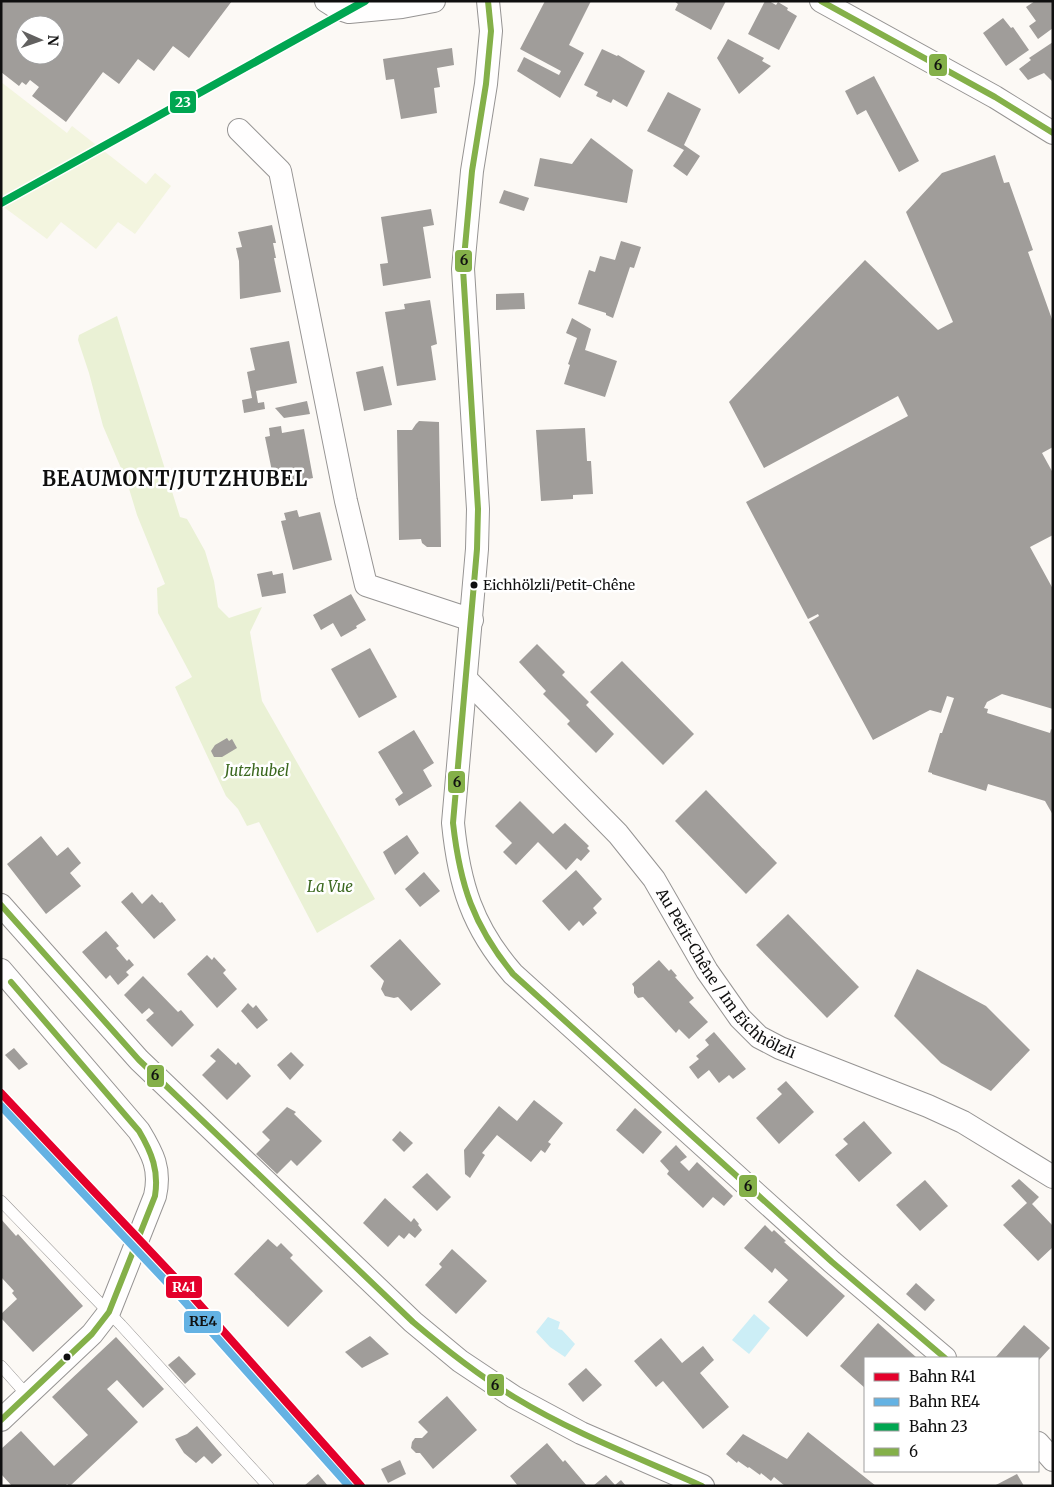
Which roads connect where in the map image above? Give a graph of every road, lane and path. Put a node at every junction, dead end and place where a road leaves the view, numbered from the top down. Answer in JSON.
{"nodes":[{"id":1,"x":326,"y":1,"type":"edge"},
{"id":2,"x":434,"y":1,"type":"edge"},
{"id":3,"x":488,"y":1,"type":"edge"},
{"id":4,"x":821,"y":1,"type":"edge"},
{"id":5,"x":239,"y":130,"type":"dead end"},
{"id":6,"x":1053,"y":133,"type":"edge"},
{"id":7,"x":472,"y":620,"type":"junction"},
{"id":8,"x":466,"y":679,"type":"junction"},
{"id":9,"x":1,"y":905,"type":"edge"},
{"id":10,"x":1,"y":970,"type":"edge"},
{"id":11,"x":1053,"y":1177,"type":"edge"},
{"id":12,"x":1,"y":1202,"type":"edge"},
{"id":13,"x":109,"y":1312,"type":"junction"},
{"id":14,"x":944,"y":1357,"type":"edge"},
{"id":15,"x":1,"y":1366,"type":"edge"},
{"id":16,"x":27,"y":1394,"type":"junction"},
{"id":17,"x":1,"y":1420,"type":"edge"},
{"id":18,"x":1039,"y":1444,"type":"edge"},
{"id":19,"x":1053,"y":1460,"type":"edge"},
{"id":20,"x":268,"y":1486,"type":"edge"},
{"id":21,"x":703,"y":1486,"type":"edge"}],
"edges":[{"from":1,"to":2,"type":"street"},
{"from":3,"to":7,"type":"street"},
{"from":4,"to":6,"type":"street"},
{"from":5,"to":7,"type":"street"},
{"from":7,"to":8,"type":"street"},
{"from":8,"to":11,"type":"street","name":"Au Petit-Chêne / Im Eichhölzli"},
{"from":8,"to":14,"type":"street"},
{"from":9,"to":21,"type":"street"},
{"from":10,"to":13,"type":"street"},
{"from":12,"to":13,"type":"lane"},
{"from":13,"to":16,"type":"street"},
{"from":13,"to":20,"type":"lane"},
{"from":15,"to":16,"type":"lane"},
{"from":16,"to":17,"type":"street"},
{"from":18,"to":19,"type":"street"}]}
